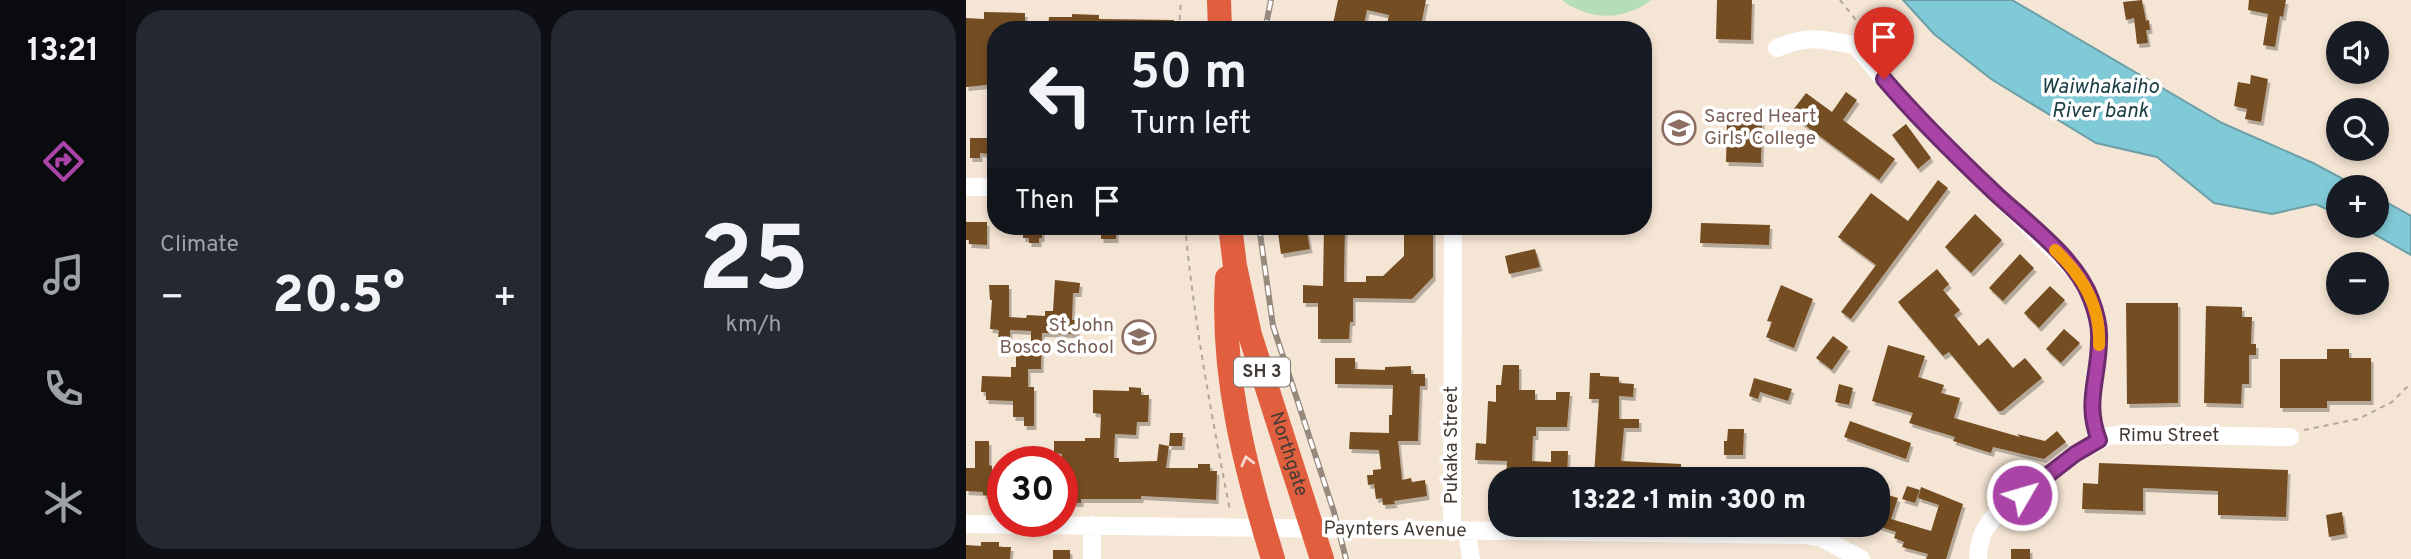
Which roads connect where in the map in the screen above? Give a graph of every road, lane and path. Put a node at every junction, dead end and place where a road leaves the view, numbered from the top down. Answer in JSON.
{"nodes":[{"id":1,"x":1181,"y":0,"type":"edge"},
{"id":2,"x":1219,"y":0,"type":"edge"},
{"id":3,"x":1180,"y":21,"type":"edge"},
{"id":4,"x":1220,"y":21,"type":"edge"},
{"id":5,"x":1777,"y":48,"type":"dead end"},
{"id":6,"x":966,"y":187,"type":"edge"},
{"id":7,"x":987,"y":187,"type":"edge"},
{"id":8,"x":1186,"y":235,"type":"edge"},
{"id":9,"x":1230,"y":235,"type":"edge"},
{"id":10,"x":1231,"y":235,"type":"edge"},
{"id":11,"x":1453,"y":235,"type":"edge"},
{"id":12,"x":2411,"y":383,"type":"edge"},
{"id":13,"x":2290,"y":437,"type":"joint"},
{"id":14,"x":2099,"y":440,"type":"junction"},
{"id":15,"x":966,"y":524,"type":"edge"},
{"id":16,"x":1092,"y":525,"type":"junction"},
{"id":17,"x":1233,"y":526,"type":"junction"},
{"id":18,"x":1264,"y":528,"type":"junction"},
{"id":19,"x":1459,"y":532,"type":"junction"},
{"id":20,"x":1092,"y":559,"type":"edge"},
{"id":21,"x":1273,"y":559,"type":"edge"},
{"id":22,"x":1322,"y":559,"type":"edge"},
{"id":23,"x":1471,"y":559,"type":"edge"},
{"id":24,"x":1861,"y":559,"type":"edge"},
{"id":25,"x":1978,"y":559,"type":"edge"}],
"edges":[{"from":1,"to":3,"type":"path"},
{"from":2,"to":4,"type":"highway"},
{"from":5,"to":14,"type":"street"},
{"from":6,"to":7,"type":"street"},
{"from":8,"to":17,"type":"path"},
{"from":18,"to":9,"type":"highway","one_way":true},
{"from":10,"to":22,"type":"highway","name":"Northgate","number":"SH 3"},
{"from":11,"to":19,"type":"street","name":"Pukaka Street"},
{"from":12,"to":13,"type":"path"},
{"from":13,"to":14,"type":"street","name":"Rimu Street"},
{"from":14,"to":25,"type":"street","name":"Rimu Street"},
{"from":15,"to":16,"type":"street","name":"Paynters Avenue"},
{"from":16,"to":17,"type":"street","name":"Paynters Avenue"},
{"from":16,"to":20,"type":"street"},
{"from":17,"to":18,"type":"street","name":"Paynters Avenue"},
{"from":18,"to":19,"type":"street","name":"Paynters Avenue"},
{"from":18,"to":21,"type":"highway"},
{"from":19,"to":23,"type":"street","name":"Pukaka Street"},
{"from":19,"to":24,"type":"street","name":"Paynters Avenue"}]}
